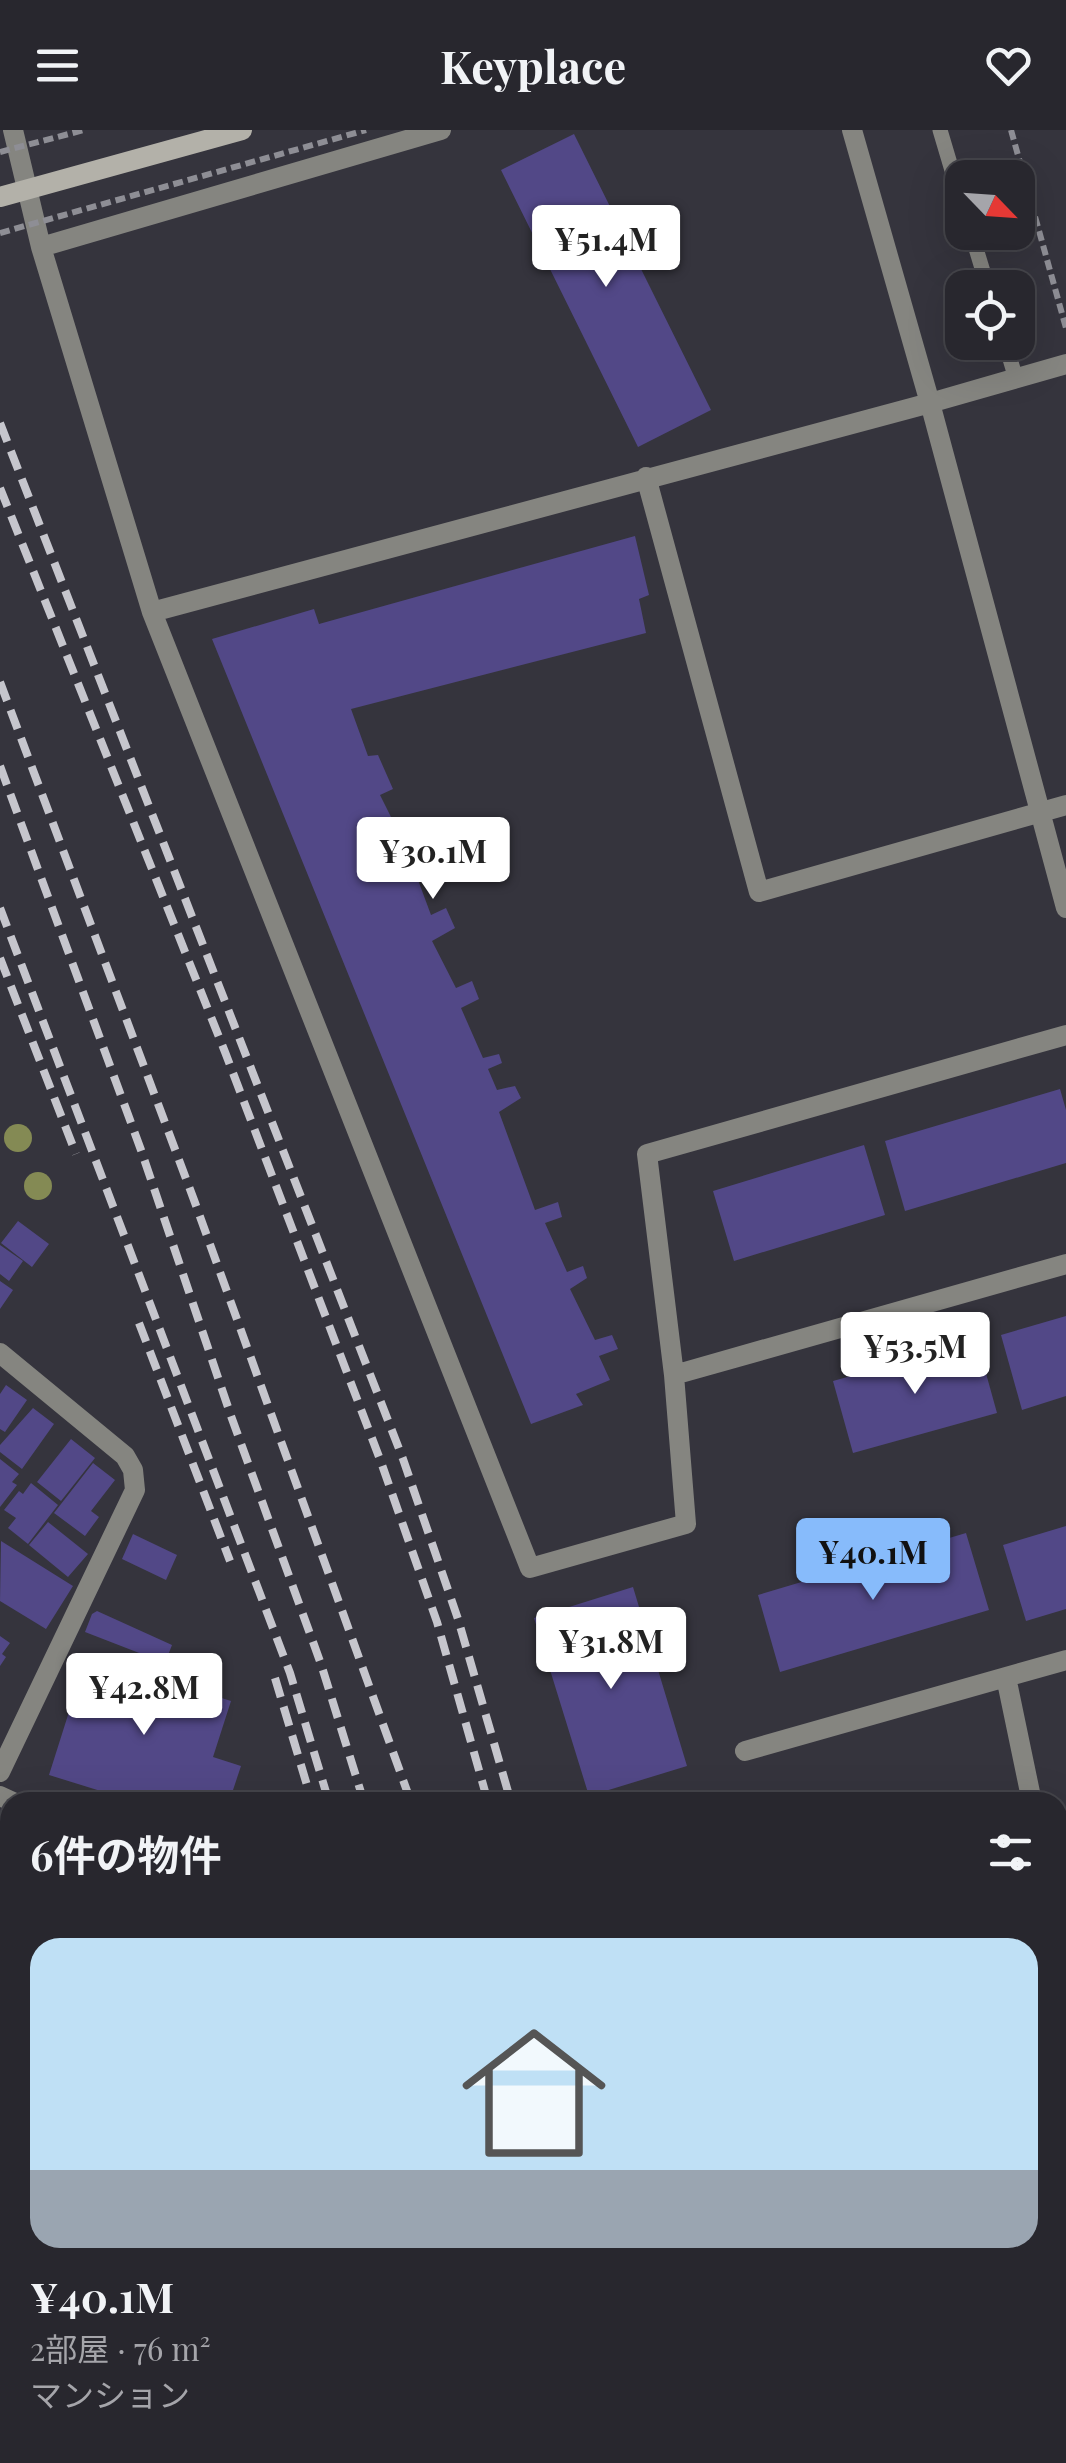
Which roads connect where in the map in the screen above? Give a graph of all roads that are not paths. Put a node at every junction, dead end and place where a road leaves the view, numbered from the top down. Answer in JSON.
{"nodes":[{"id":1,"x":13,"y":130,"type":"edge"},
{"id":2,"x":242,"y":130,"type":"edge"},
{"id":3,"x":441,"y":130,"type":"edge"},
{"id":4,"x":852,"y":130,"type":"edge"},
{"id":5,"x":940,"y":130,"type":"edge"},
{"id":6,"x":949,"y":160,"type":"edge"},
{"id":7,"x":0,"y":197,"type":"edge"},
{"id":8,"x":42,"y":247,"type":"junction"},
{"id":9,"x":1010,"y":360,"type":"edge"},
{"id":10,"x":1066,"y":364,"type":"edge"},
{"id":11,"x":1016,"y":378,"type":"junction"},
{"id":12,"x":930,"y":403,"type":"junction"},
{"id":13,"x":646,"y":477,"type":"junction"},
{"id":14,"x":152,"y":612,"type":"junction"},
{"id":15,"x":1066,"y":805,"type":"edge"},
{"id":16,"x":1040,"y":812,"type":"junction"},
{"id":17,"x":1066,"y":908,"type":"edge"},
{"id":18,"x":1066,"y":1035,"type":"edge"},
{"id":19,"x":1066,"y":1264,"type":"edge"},
{"id":20,"x":0,"y":1353,"type":"edge"},
{"id":21,"x":674,"y":1375,"type":"junction"},
{"id":22,"x":1066,"y":1660,"type":"edge"},
{"id":23,"x":1006,"y":1677,"type":"junction"},
{"id":24,"x":745,"y":1751,"type":"dead end"},
{"id":25,"x":0,"y":1772,"type":"edge"},
{"id":26,"x":1030,"y":1792,"type":"edge"}],
"edges":[{"from":1,"to":8,"type":"street"},
{"from":2,"to":7,"type":"street","bridge":true},
{"from":3,"to":8,"type":"street"},
{"from":4,"to":12,"type":"street"},
{"from":5,"to":6,"type":"lane"},
{"from":8,"to":14,"type":"street"},
{"from":9,"to":11,"type":"lane"},
{"from":10,"to":11,"type":"street"},
{"from":11,"to":12,"type":"street"},
{"from":12,"to":13,"type":"street"},
{"from":12,"to":16,"type":"street"},
{"from":13,"to":14,"type":"street"},
{"from":13,"to":16,"type":"street"},
{"from":14,"to":21,"type":"street"},
{"from":15,"to":16,"type":"street"},
{"from":16,"to":17,"type":"street"},
{"from":18,"to":21,"type":"street"},
{"from":19,"to":21,"type":"street"},
{"from":20,"to":25,"type":"street"},
{"from":22,"to":23,"type":"street"},
{"from":23,"to":24,"type":"street"},
{"from":23,"to":26,"type":"street"}]}
